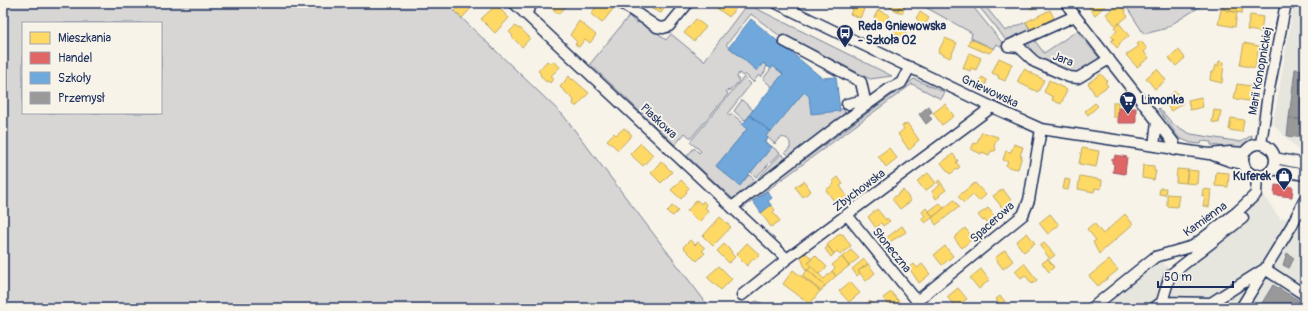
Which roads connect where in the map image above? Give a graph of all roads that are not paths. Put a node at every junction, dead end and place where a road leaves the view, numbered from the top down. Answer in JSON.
{"nodes":[{"id":1,"x":514,"y":3,"type":"edge"},
{"id":2,"x":533,"y":3,"type":"edge"},
{"id":3,"x":621,"y":3,"type":"edge"},
{"id":4,"x":688,"y":3,"type":"edge"},
{"id":5,"x":776,"y":3,"type":"edge"},
{"id":6,"x":1066,"y":3,"type":"edge"},
{"id":7,"x":1286,"y":3,"type":"edge"},
{"id":8,"x":525,"y":14,"type":"junction"},
{"id":9,"x":1074,"y":16,"type":"junction"},
{"id":10,"x":784,"y":41,"type":"dead end"},
{"id":11,"x":1109,"y":58,"type":"junction"},
{"id":12,"x":910,"y":67,"type":"junction"},
{"id":13,"x":866,"y":102,"type":"junction"},
{"id":14,"x":847,"y":104,"type":"dead end"},
{"id":15,"x":992,"y":107,"type":"junction"},
{"id":16,"x":1157,"y":121,"type":"junction"},
{"id":17,"x":1041,"y":129,"type":"junction"},
{"id":18,"x":1261,"y":144,"type":"junction"},
{"id":19,"x":1154,"y":146,"type":"junction"},
{"id":20,"x":1174,"y":150,"type":"junction"},
{"id":21,"x":1245,"y":153,"type":"junction"},
{"id":22,"x":1209,"y":154,"type":"junction"},
{"id":23,"x":1275,"y":158,"type":"junction"},
{"id":24,"x":1244,"y":164,"type":"junction"},
{"id":25,"x":1305,"y":164,"type":"edge"},
{"id":26,"x":1272,"y":169,"type":"junction"},
{"id":27,"x":1305,"y":175,"type":"edge"},
{"id":28,"x":1257,"y":176,"type":"junction"},
{"id":29,"x":1305,"y":199,"type":"edge"},
{"id":30,"x":732,"y":207,"type":"junction"},
{"id":31,"x":847,"y":215,"type":"junction"},
{"id":32,"x":1243,"y":218,"type":"dead end"},
{"id":33,"x":787,"y":259,"type":"junction"},
{"id":34,"x":1265,"y":269,"type":"junction"},
{"id":35,"x":742,"y":295,"type":"dead end"},
{"id":36,"x":1305,"y":295,"type":"edge"},
{"id":37,"x":915,"y":305,"type":"edge"},
{"id":38,"x":1207,"y":305,"type":"edge"},
{"id":39,"x":1160,"y":306,"type":"edge"},
{"id":40,"x":1092,"y":308,"type":"edge"},
{"id":41,"x":1241,"y":308,"type":"edge"}],
"edges":[{"from":1,"to":8,"type":"street","name":"Piaskowa"},
{"from":2,"to":8,"type":"street"},
{"from":3,"to":4,"type":"street"},
{"from":5,"to":12,"type":"street","name":"Gniewowska"},
{"from":6,"to":9,"type":"street"},
{"from":7,"to":18,"type":"street","name":"Marii Konopnickiej"},
{"from":8,"to":30,"type":"street","name":"Piaskowa"},
{"from":9,"to":11,"type":"street"},
{"from":9,"to":11,"type":"street","name":"Jara"},
{"from":10,"to":13,"type":"street"},
{"from":11,"to":16,"type":"street"},
{"from":12,"to":13,"type":"street"},
{"from":12,"to":15,"type":"street","name":"Gniewowska"},
{"from":13,"to":14,"type":"street"},
{"from":13,"to":30,"type":"street"},
{"from":15,"to":17,"type":"street","name":"Gniewowska"},
{"from":15,"to":31,"type":"street","name":"Zbychowska"},
{"from":16,"to":19,"type":"street"},
{"from":16,"to":20,"type":"street"},
{"from":17,"to":19,"type":"street","name":"Gniewowska"},
{"from":17,"to":37,"type":"street","name":"Spacerowa"},
{"from":18,"to":21,"type":"street"},
{"from":18,"to":23,"type":"street"},
{"from":19,"to":20,"type":"street","name":"Gniewowska"},
{"from":20,"to":22,"type":"street","name":"Gniewowska"},
{"from":21,"to":22,"type":"street","name":"Gniewowska"},
{"from":21,"to":24,"type":"street"},
{"from":22,"to":24,"type":"street","name":"Gniewowska"},
{"from":23,"to":25,"type":"street"},
{"from":23,"to":26,"type":"street"},
{"from":24,"to":28,"type":"street"},
{"from":26,"to":27,"type":"street"},
{"from":26,"to":28,"type":"street"},
{"from":28,"to":40,"type":"street","name":"Kamienna"},
{"from":29,"to":34,"type":"street"},
{"from":30,"to":33,"type":"street","name":"Piaskowa"},
{"from":31,"to":33,"type":"street","name":"Zbychowska"},
{"from":31,"to":37,"type":"street","name":"Słoneczna"},
{"from":32,"to":39,"type":"street"},
{"from":33,"to":35,"type":"street","name":"Zbychowska"},
{"from":34,"to":36,"type":"street"},
{"from":34,"to":38,"type":"street"},
{"from":34,"to":41,"type":"street"},
{"from":38,"to":39,"type":"street"}]}
